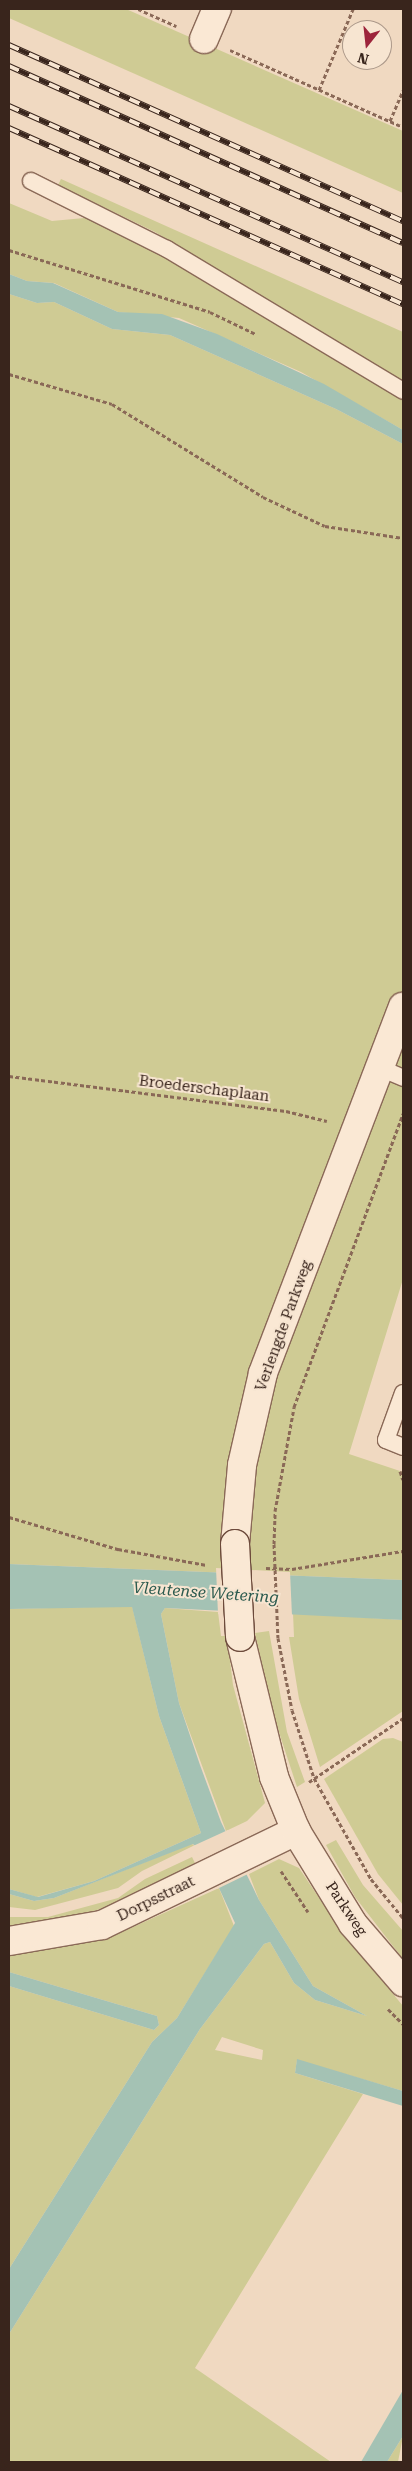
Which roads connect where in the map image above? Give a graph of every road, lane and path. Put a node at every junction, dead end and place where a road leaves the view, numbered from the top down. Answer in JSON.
{"nodes":[{"id":1,"x":138,"y":9,"type":"edge"},
{"id":2,"x":217,"y":9,"type":"edge"},
{"id":3,"x":353,"y":9,"type":"edge"},
{"id":4,"x":204,"y":39,"type":"junction"},
{"id":5,"x":319,"y":90,"type":"junction"},
{"id":6,"x":403,"y":91,"type":"edge"},
{"id":7,"x":390,"y":121,"type":"junction"},
{"id":8,"x":403,"y":127,"type":"edge"},
{"id":9,"x":31,"y":181,"type":"dead end"},
{"id":10,"x":9,"y":250,"type":"edge"},
{"id":11,"x":264,"y":337,"type":"dead end"},
{"id":12,"x":9,"y":374,"type":"edge"},
{"id":13,"x":403,"y":390,"type":"edge"},
{"id":14,"x":403,"y":538,"type":"edge"},
{"id":15,"x":403,"y":1007,"type":"edge"},
{"id":16,"x":392,"y":1073,"type":"edge"},
{"id":17,"x":9,"y":1076,"type":"edge"},
{"id":18,"x":403,"y":1114,"type":"edge"},
{"id":19,"x":359,"y":1129,"type":"junction"},
{"id":20,"x":394,"y":1139,"type":"junction"},
{"id":21,"x":403,"y":1393,"type":"edge"},
{"id":22,"x":403,"y":1447,"type":"edge"},
{"id":23,"x":403,"y":1720,"type":"edge"},
{"id":24,"x":314,"y":1778,"type":"junction"},
{"id":25,"x":296,"y":1830,"type":"junction"},
{"id":26,"x":403,"y":1918,"type":"edge"},
{"id":27,"x":9,"y":1941,"type":"edge"},
{"id":28,"x":403,"y":1982,"type":"edge"}],
"edges":[{"from":1,"to":4,"type":"path"},
{"from":2,"to":4,"type":"street"},
{"from":3,"to":5,"type":"path"},
{"from":4,"to":5,"type":"path"},
{"from":5,"to":7,"type":"path"},
{"from":6,"to":7,"type":"path"},
{"from":7,"to":8,"type":"path"},
{"from":9,"to":13,"type":"lane"},
{"from":10,"to":11,"type":"path"},
{"from":12,"to":14,"type":"path"},
{"from":15,"to":16,"type":"street","name":"Verlengde Parkweg"},
{"from":16,"to":19,"type":"street","name":"Verlengde Parkweg"},
{"from":17,"to":19,"type":"path","name":"Broederschaplaan"},
{"from":18,"to":20,"type":"path"},
{"from":19,"to":20,"type":"path","name":"Broederschaplaan"},
{"from":19,"to":25,"type":"street","name":"Verlengde Parkweg","bridge":true},
{"from":20,"to":24,"type":"path","bridge":true},
{"from":21,"to":22,"type":"lane"},
{"from":23,"to":24,"type":"path"},
{"from":24,"to":26,"type":"path"},
{"from":25,"to":27,"type":"street","name":"Dorpsstraat"},
{"from":25,"to":28,"type":"street","name":"Parkweg"}]}
